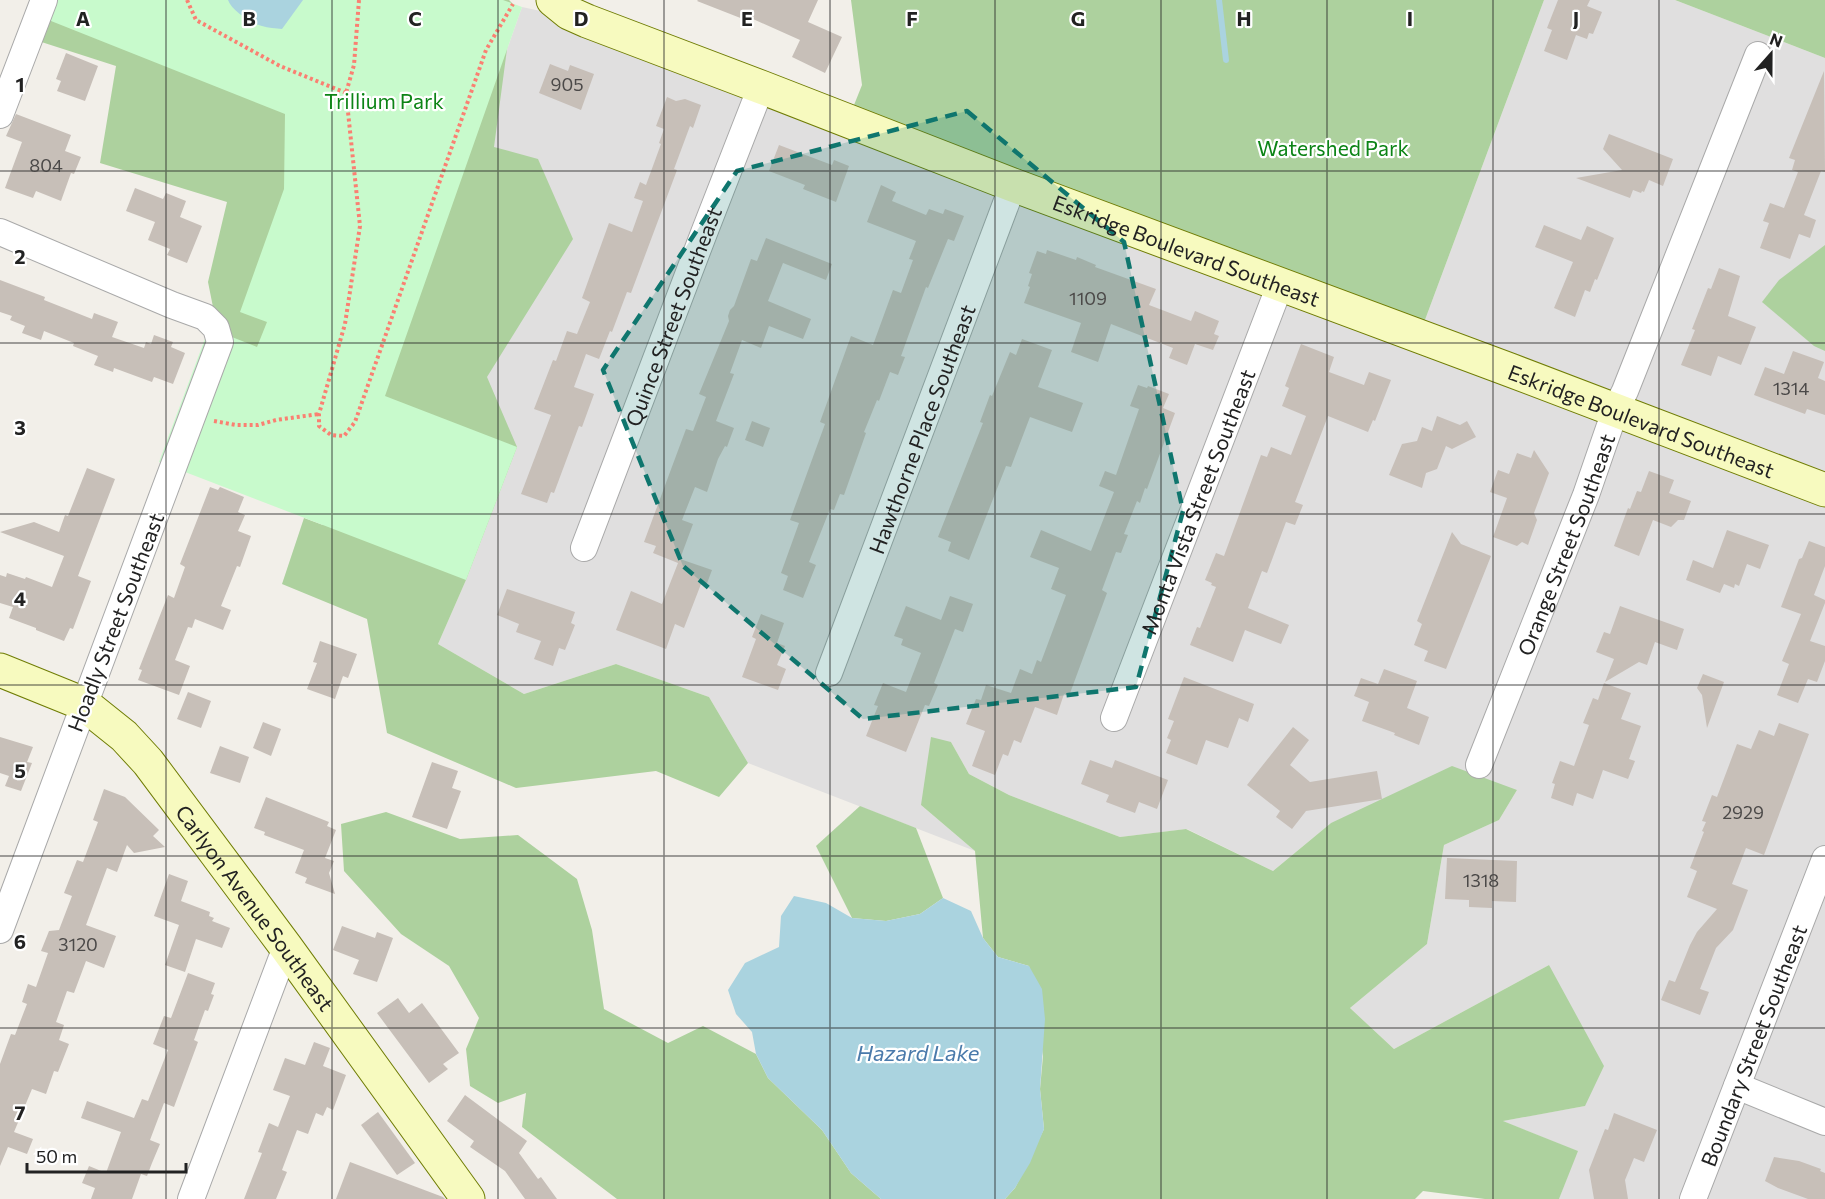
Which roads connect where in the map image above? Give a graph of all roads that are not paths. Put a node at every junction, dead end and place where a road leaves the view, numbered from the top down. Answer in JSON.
{"nodes":[{"id":1,"x":44,"y":0,"type":"edge"},
{"id":2,"x":553,"y":0,"type":"edge"},
{"id":3,"x":1758,"y":55,"type":"dead end"},
{"id":4,"x":761,"y":87,"type":"junction"},
{"id":5,"x":0,"y":116,"type":"edge"},
{"id":6,"x":1013,"y":185,"type":"junction"},
{"id":7,"x":0,"y":232,"type":"edge"},
{"id":8,"x":1280,"y":285,"type":"junction"},
{"id":9,"x":1615,"y":411,"type":"junction"},
{"id":10,"x":1825,"y":490,"type":"edge"},
{"id":11,"x":584,"y":548,"type":"dead end"},
{"id":12,"x":0,"y":670,"type":"edge"},
{"id":13,"x":830,"y":673,"type":"dead end"},
{"id":14,"x":84,"y":704,"type":"junction"},
{"id":15,"x":1114,"y":718,"type":"dead end"},
{"id":16,"x":1479,"y":765,"type":"dead end"},
{"id":17,"x":1825,"y":859,"type":"edge"},
{"id":18,"x":0,"y":930,"type":"edge"},
{"id":19,"x":286,"y":947,"type":"junction"},
{"id":20,"x":1737,"y":1086,"type":"junction"},
{"id":21,"x":1825,"y":1122,"type":"edge"},
{"id":22,"x":191,"y":1199,"type":"edge"},
{"id":23,"x":468,"y":1199,"type":"edge"},
{"id":24,"x":1693,"y":1199,"type":"edge"}],
"edges":[{"from":1,"to":5,"type":"street"},
{"from":2,"to":4,"type":"street","name":"Eskridge Boulevard Southeast"},
{"from":3,"to":9,"type":"street","name":"Orange Street Southeast"},
{"from":4,"to":6,"type":"street","name":"Eskridge Boulevard Southeast"},
{"from":4,"to":11,"type":"street","name":"Quince Street Southeast"},
{"from":6,"to":8,"type":"street","name":"Eskridge Boulevard Southeast"},
{"from":6,"to":13,"type":"street","name":"Hawthorne Place Southeast"},
{"from":7,"to":14,"type":"street","name":"Hoadly Street Southeast"},
{"from":8,"to":9,"type":"street","name":"Eskridge Boulevard Southeast"},
{"from":8,"to":15,"type":"street","name":"Monta Vista Street Southeast"},
{"from":9,"to":10,"type":"street","name":"Eskridge Boulevard Southeast"},
{"from":9,"to":16,"type":"street","name":"Orange Street Southeast"},
{"from":12,"to":14,"type":"street","name":"Carlyon Avenue Southeast"},
{"from":14,"to":18,"type":"street","name":"Hoadly Street Southeast"},
{"from":14,"to":19,"type":"street","name":"Carlyon Avenue Southeast"},
{"from":17,"to":20,"type":"street","name":"Boundary Street Southeast"},
{"from":19,"to":22,"type":"street"},
{"from":19,"to":23,"type":"street","name":"Carlyon Avenue Southeast"},
{"from":20,"to":21,"type":"street"},
{"from":20,"to":24,"type":"street","name":"Boundary Street Southeast"}]}
